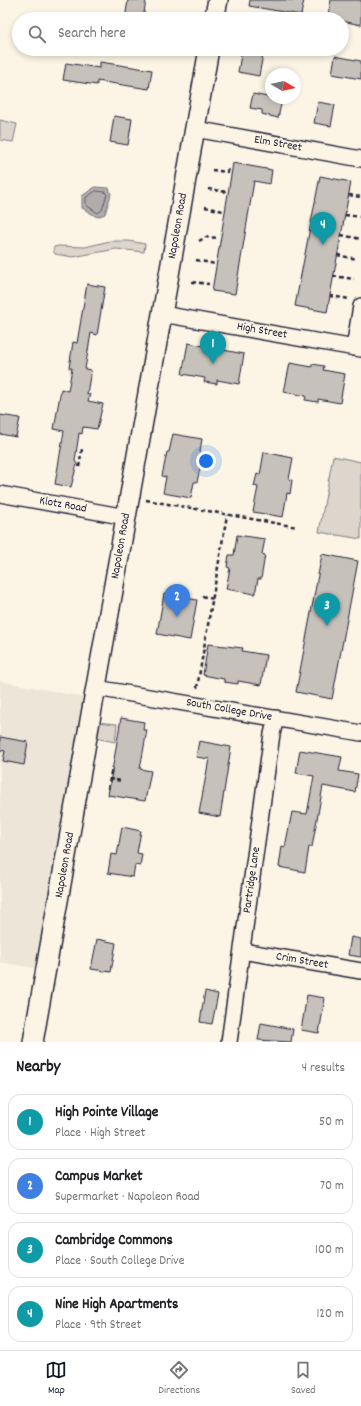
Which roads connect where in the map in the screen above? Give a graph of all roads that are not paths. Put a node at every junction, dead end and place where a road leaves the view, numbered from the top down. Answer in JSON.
{"nodes":[{"id":1,"x":218,"y":0,"type":"edge"},
{"id":2,"x":215,"y":12,"type":"edge"},
{"id":3,"x":208,"y":56,"type":"edge"},
{"id":4,"x":195,"y":129,"type":"junction"},
{"id":5,"x":361,"y":159,"type":"edge"},
{"id":6,"x":356,"y":303,"type":"edge"},
{"id":7,"x":162,"y":314,"type":"junction"},
{"id":8,"x":357,"y":349,"type":"edge"},
{"id":9,"x":0,"y":494,"type":"edge"},
{"id":10,"x":126,"y":517,"type":"junction"},
{"id":11,"x":96,"y":688,"type":"junction"},
{"id":12,"x":276,"y":718,"type":"junction"},
{"id":13,"x":361,"y":733,"type":"edge"},
{"id":14,"x":242,"y":951,"type":"junction"},
{"id":15,"x":361,"y":971,"type":"edge"},
{"id":16,"x":33,"y":1042,"type":"edge"},
{"id":17,"x":229,"y":1042,"type":"edge"}],
"edges":[{"from":1,"to":2,"type":"main road"},
{"from":3,"to":4,"type":"main road","name":"Napoleon Road"},
{"from":4,"to":5,"type":"street","name":"Elm Street"},
{"from":4,"to":7,"type":"main road","name":"Napoleon Road"},
{"from":6,"to":8,"type":"street"},
{"from":7,"to":8,"type":"street","name":"High Street"},
{"from":7,"to":10,"type":"main road","name":"Napoleon Road"},
{"from":9,"to":10,"type":"street","name":"Klotz Road"},
{"from":10,"to":11,"type":"main road","name":"Napoleon Road"},
{"from":11,"to":12,"type":"street","name":"South College Drive"},
{"from":11,"to":16,"type":"main road","name":"Napoleon Road"},
{"from":12,"to":13,"type":"street","name":"South College Drive"},
{"from":12,"to":14,"type":"street","name":"Partridge Lane"},
{"from":14,"to":15,"type":"street","name":"Crim Street"},
{"from":14,"to":17,"type":"street","name":"Partridge Lane"}]}
